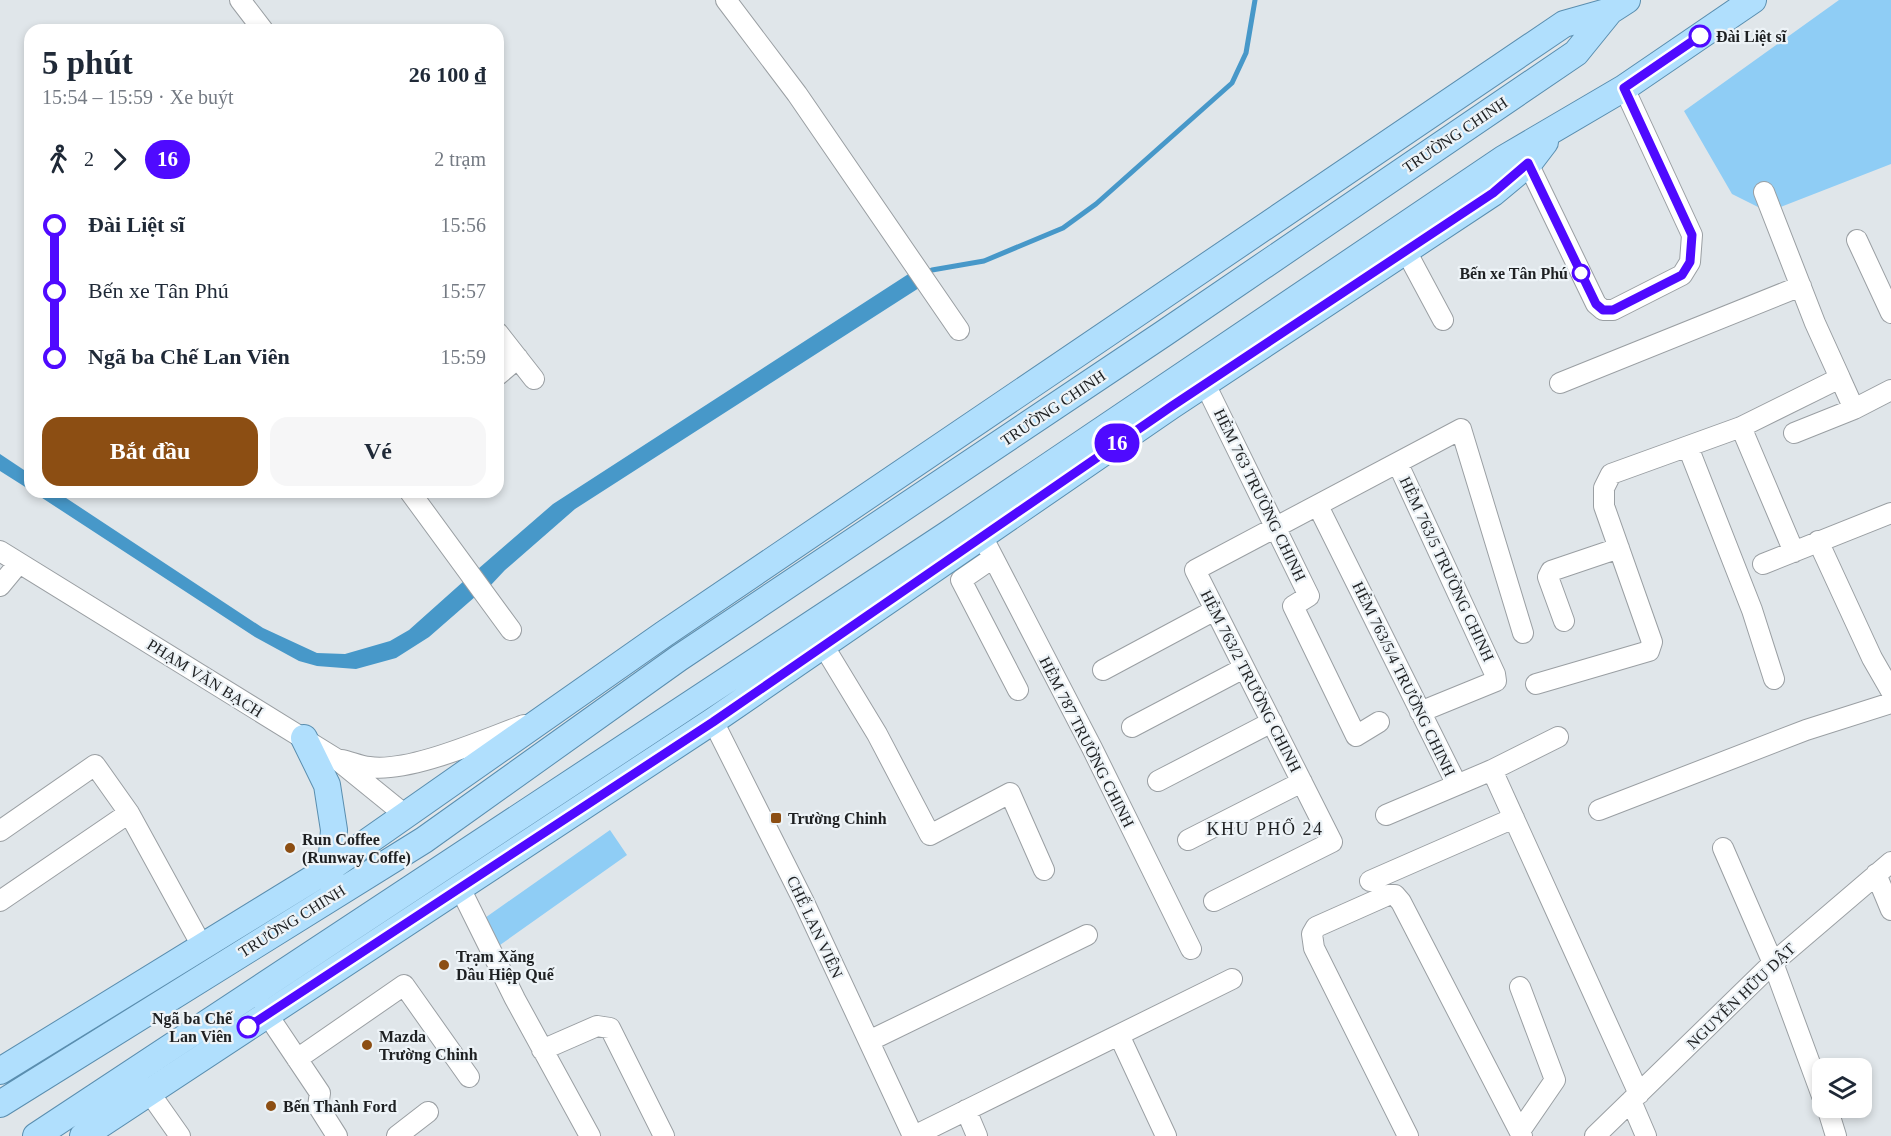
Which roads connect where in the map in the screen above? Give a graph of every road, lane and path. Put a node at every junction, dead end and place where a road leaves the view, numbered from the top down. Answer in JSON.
{"nodes":[{"id":1,"x":240,"y":0,"type":"edge"},
{"id":2,"x":726,"y":0,"type":"edge"},
{"id":3,"x":1753,"y":0,"type":"edge"},
{"id":4,"x":1619,"y":6,"type":"edge"},
{"id":5,"x":258,"y":24,"type":"edge"},
{"id":6,"x":1624,"y":88,"type":"junction"},
{"id":7,"x":1525,"y":156,"type":"junction"},
{"id":8,"x":1764,"y":192,"type":"dead end"},
{"id":9,"x":1857,"y":240,"type":"dead end"},
{"id":10,"x":1406,"y":251,"type":"junction"},
{"id":11,"x":1226,"y":255,"type":"junction"},
{"id":12,"x":1278,"y":256,"type":"junction"},
{"id":13,"x":1801,"y":286,"type":"junction"},
{"id":14,"x":1891,"y":313,"type":"edge"},
{"id":15,"x":1443,"y":320,"type":"dead end"},
{"id":16,"x":959,"y":330,"type":"dead end"},
{"id":17,"x":504,"y":340,"type":"edge"},
{"id":18,"x":518,"y":358,"type":"junction"},
{"id":19,"x":504,"y":370,"type":"edge"},
{"id":20,"x":1840,"y":378,"type":"junction"},
{"id":21,"x":534,"y":379,"type":"dead end"},
{"id":22,"x":1560,"y":383,"type":"dead end"},
{"id":23,"x":1205,"y":384,"type":"junction"},
{"id":24,"x":1891,"y":390,"type":"edge"},
{"id":25,"x":1854,"y":409,"type":"junction"},
{"id":26,"x":1741,"y":427,"type":"junction"},
{"id":27,"x":1794,"y":433,"type":"dead end"},
{"id":28,"x":1688,"y":447,"type":"junction"},
{"id":29,"x":1398,"y":464,"type":"junction"},
{"id":30,"x":414,"y":498,"type":"edge"},
{"id":31,"x":1318,"y":506,"type":"junction"},
{"id":32,"x":1891,"y":513,"type":"edge"},
{"id":33,"x":1277,"y":527,"type":"junction"},
{"id":34,"x":1818,"y":542,"type":"junction"},
{"id":35,"x":988,"y":547,"type":"junction"},
{"id":36,"x":1619,"y":548,"type":"junction"},
{"id":37,"x":0,"y":551,"type":"edge"},
{"id":38,"x":1794,"y":552,"type":"junction"},
{"id":39,"x":19,"y":563,"type":"junction"},
{"id":40,"x":1763,"y":564,"type":"dead end"},
{"id":41,"x":0,"y":586,"type":"edge"},
{"id":42,"x":1215,"y":610,"type":"junction"},
{"id":43,"x":1564,"y":621,"type":"dead end"},
{"id":44,"x":512,"y":630,"type":"dead end"},
{"id":45,"x":1523,"y":633,"type":"dead end"},
{"id":46,"x":823,"y":645,"type":"junction"},
{"id":47,"x":1244,"y":668,"type":"junction"},
{"id":48,"x":1103,"y":670,"type":"dead end"},
{"id":49,"x":1774,"y":679,"type":"dead end"},
{"id":50,"x":1536,"y":684,"type":"dead end"},
{"id":51,"x":1018,"y":690,"type":"dead end"},
{"id":52,"x":1891,"y":691,"type":"edge"},
{"id":53,"x":1891,"y":703,"type":"edge"},
{"id":54,"x":1420,"y":712,"type":"junction"},
{"id":55,"x":544,"y":717,"type":"junction"},
{"id":56,"x":713,"y":722,"type":"junction"},
{"id":57,"x":1272,"y":722,"type":"junction"},
{"id":58,"x":1379,"y":722,"type":"dead end"},
{"id":59,"x":1132,"y":727,"type":"dead end"},
{"id":60,"x":304,"y":738,"type":"junction"},
{"id":61,"x":1558,"y":738,"type":"dead end"},
{"id":62,"x":335,"y":758,"type":"junction"},
{"id":63,"x":1492,"y":770,"type":"junction"},
{"id":64,"x":1158,"y":781,"type":"dead end"},
{"id":65,"x":1302,"y":782,"type":"junction"},
{"id":66,"x":1457,"y":785,"type":"junction"},
{"id":67,"x":1599,"y":810,"type":"dead end"},
{"id":68,"x":129,"y":813,"type":"junction"},
{"id":69,"x":404,"y":814,"type":"junction"},
{"id":70,"x":1386,"y":815,"type":"dead end"},
{"id":71,"x":1514,"y":818,"type":"junction"},
{"id":72,"x":0,"y":831,"type":"edge"},
{"id":73,"x":424,"y":840,"type":"junction"},
{"id":74,"x":1188,"y":840,"type":"dead end"},
{"id":75,"x":1723,"y":848,"type":"dead end"},
{"id":76,"x":330,"y":868,"type":"junction"},
{"id":77,"x":1883,"y":868,"type":"edge"},
{"id":78,"x":1044,"y":870,"type":"dead end"},
{"id":79,"x":452,"y":877,"type":"junction"},
{"id":80,"x":1370,"y":881,"type":"dead end"},
{"id":81,"x":328,"y":898,"type":"junction"},
{"id":82,"x":0,"y":901,"type":"edge"},
{"id":83,"x":1214,"y":901,"type":"dead end"},
{"id":84,"x":1891,"y":910,"type":"edge"},
{"id":85,"x":1087,"y":935,"type":"dead end"},
{"id":86,"x":202,"y":946,"type":"junction"},
{"id":87,"x":1191,"y":949,"type":"dead end"},
{"id":88,"x":1773,"y":963,"type":"junction"},
{"id":89,"x":1232,"y":979,"type":"dead end"},
{"id":90,"x":1520,"y":987,"type":"dead end"},
{"id":91,"x":267,"y":1014,"type":"junction"},
{"id":92,"x":1119,"y":1035,"type":"junction"},
{"id":93,"x":868,"y":1041,"type":"junction"},
{"id":94,"x":542,"y":1050,"type":"junction"},
{"id":95,"x":297,"y":1059,"type":"junction"},
{"id":96,"x":1812,"y":1069,"type":"edge"},
{"id":97,"x":0,"y":1071,"type":"edge"},
{"id":98,"x":469,"y":1077,"type":"dead end"},
{"id":99,"x":149,"y":1092,"type":"junction"},
{"id":100,"x":1635,"y":1097,"type":"junction"},
{"id":101,"x":0,"y":1104,"type":"edge"},
{"id":102,"x":966,"y":1110,"type":"junction"},
{"id":103,"x":428,"y":1112,"type":"dead end"},
{"id":104,"x":1830,"y":1118,"type":"edge"},
{"id":105,"x":1521,"y":1133,"type":"edge"},
{"id":106,"x":1162,"y":1134,"type":"edge"},
{"id":107,"x":36,"y":1136,"type":"edge"},
{"id":108,"x":83,"y":1136,"type":"edge"},
{"id":109,"x":180,"y":1136,"type":"edge"},
{"id":110,"x":337,"y":1136,"type":"edge"},
{"id":111,"x":397,"y":1136,"type":"edge"},
{"id":112,"x":590,"y":1136,"type":"edge"},
{"id":113,"x":664,"y":1136,"type":"edge"},
{"id":114,"x":913,"y":1136,"type":"edge"},
{"id":115,"x":977,"y":1136,"type":"edge"},
{"id":116,"x":1408,"y":1136,"type":"edge"},
{"id":117,"x":1595,"y":1136,"type":"edge"},
{"id":118,"x":1646,"y":1136,"type":"edge"},
{"id":119,"x":1836,"y":1136,"type":"edge"}],
"edges":[{"from":1,"to":5,"type":"street"},
{"from":2,"to":16,"type":"street"},
{"from":3,"to":6,"type":"main road"},
{"from":4,"to":11,"type":"main road","name":"TRƯỜNG CHINH"},
{"from":4,"to":12,"type":"main road","name":"TRƯỜNG CHINH"},
{"from":6,"to":7,"type":"main road"},
{"from":6,"to":7,"type":"street"},
{"from":7,"to":10,"type":"main road"},
{"from":7,"to":79,"type":"main road"},
{"from":8,"to":13,"type":"street"},
{"from":9,"to":14,"type":"street"},
{"from":10,"to":15,"type":"street"},
{"from":10,"to":23,"type":"main road"},
{"from":11,"to":12,"type":"main road"},
{"from":11,"to":55,"type":"main road","name":"TRƯỜNG CHINH"},
{"from":12,"to":73,"type":"main road","name":"TRƯỜNG CHINH"},
{"from":13,"to":20,"type":"street"},
{"from":13,"to":22,"type":"street"},
{"from":17,"to":18,"type":"street"},
{"from":18,"to":19,"type":"street"},
{"from":18,"to":21,"type":"street"},
{"from":20,"to":25,"type":"street"},
{"from":20,"to":26,"type":"street"},
{"from":23,"to":33,"type":"street","name":"HẺM 763 TRƯỜNG CHINH"},
{"from":23,"to":35,"type":"main road"},
{"from":24,"to":25,"type":"street"},
{"from":25,"to":27,"type":"street"},
{"from":26,"to":28,"type":"street"},
{"from":26,"to":38,"type":"street"},
{"from":28,"to":36,"type":"street"},
{"from":28,"to":49,"type":"street"},
{"from":29,"to":31,"type":"street","name":"HẺM 763/5 TRƯỜNG CHINH"},
{"from":29,"to":45,"type":"street","name":"HẺM 763/5 TRƯỜNG CHINH"},
{"from":29,"to":54,"type":"street","name":"HẺM 763/5 TRƯỜNG CHINH"},
{"from":30,"to":44,"type":"street"},
{"from":31,"to":33,"type":"street","name":"HẺM 763/5 TRƯỜNG CHINH"},
{"from":31,"to":54,"type":"street","name":"HẺM 763/5/4 TRƯỜNG CHINH"},
{"from":32,"to":34,"type":"street"},
{"from":33,"to":42,"type":"street","name":"HẺM 763/2 TRƯỜNG CHINH"},
{"from":33,"to":58,"type":"street","name":"HẺM 763 TRƯỜNG CHINH"},
{"from":34,"to":38,"type":"street"},
{"from":34,"to":52,"type":"street"},
{"from":35,"to":46,"type":"main road"},
{"from":35,"to":51,"type":"street"},
{"from":35,"to":87,"type":"street","name":"HẺM 787 TRƯỜNG CHINH"},
{"from":36,"to":43,"type":"street"},
{"from":36,"to":50,"type":"street"},
{"from":37,"to":39,"type":"street","name":"PHẠM VĂN BẠCH"},
{"from":38,"to":40,"type":"street"},
{"from":39,"to":41,"type":"street"},
{"from":39,"to":60,"type":"street","name":"PHẠM VĂN BẠCH"},
{"from":42,"to":47,"type":"street","name":"HẺM 763/2 TRƯỜNG CHINH"},
{"from":42,"to":48,"type":"street"},
{"from":46,"to":56,"type":"main road"},
{"from":46,"to":78,"type":"street"},
{"from":47,"to":57,"type":"street","name":"HẺM 763/2 TRƯỜNG CHINH"},
{"from":47,"to":59,"type":"street"},
{"from":53,"to":67,"type":"street"},
{"from":54,"to":66,"type":"street","name":"HẺM 763/5/4 TRƯỜNG CHINH"},
{"from":55,"to":62,"type":"street"},
{"from":55,"to":69,"type":"main road","name":"TRƯỜNG CHINH"},
{"from":56,"to":79,"type":"main road"},
{"from":56,"to":93,"type":"street","name":"CHẾ LAN VIÊN"},
{"from":57,"to":64,"type":"street"},
{"from":57,"to":65,"type":"street","name":"HẺM 763/2 TRƯỜNG CHINH"},
{"from":60,"to":62,"type":"street","name":"PHẠM VĂN BẠCH"},
{"from":60,"to":76,"type":"main road"},
{"from":61,"to":63,"type":"street","name":"HẺM 763/5/4 TRƯỜNG CHINH"},
{"from":62,"to":69,"type":"street","name":"PHẠM VĂN BẠCH"},
{"from":63,"to":66,"type":"street","name":"HẺM 763/5/4 TRƯỜNG CHINH"},
{"from":63,"to":71,"type":"street"},
{"from":65,"to":74,"type":"street"},
{"from":65,"to":83,"type":"street","name":"HẺM 763/2 TRƯỜNG CHINH"},
{"from":66,"to":70,"type":"street"},
{"from":68,"to":72,"type":"street"},
{"from":68,"to":82,"type":"street"},
{"from":68,"to":86,"type":"street"},
{"from":69,"to":73,"type":"main road"},
{"from":69,"to":76,"type":"main road","name":"TRƯỜNG CHINH"},
{"from":71,"to":80,"type":"street"},
{"from":71,"to":100,"type":"street"},
{"from":73,"to":79,"type":"main road"},
{"from":73,"to":81,"type":"main road","name":"TRƯỜNG CHINH"},
{"from":75,"to":88,"type":"street"},
{"from":76,"to":81,"type":"main road"},
{"from":76,"to":86,"type":"main road","name":"TRƯỜNG CHINH"},
{"from":77,"to":84,"type":"street"},
{"from":77,"to":88,"type":"street","name":"NGUYỄN HỮU DẬT"},
{"from":79,"to":91,"type":"main road"},
{"from":79,"to":94,"type":"street"},
{"from":79,"to":107,"type":"main road"},
{"from":81,"to":101,"type":"main road","name":"TRƯỜNG CHINH"},
{"from":85,"to":93,"type":"street"},
{"from":86,"to":97,"type":"main road","name":"TRƯỜNG CHINH"},
{"from":88,"to":96,"type":"street"},
{"from":88,"to":100,"type":"street","name":"NGUYỄN HỮU DẬT"},
{"from":89,"to":92,"type":"street"},
{"from":90,"to":105,"type":"street"},
{"from":91,"to":95,"type":"street"},
{"from":91,"to":99,"type":"main road"},
{"from":92,"to":102,"type":"street"},
{"from":92,"to":106,"type":"street"},
{"from":93,"to":114,"type":"street","name":"CHẾ LAN VIÊN"},
{"from":94,"to":112,"type":"street"},
{"from":94,"to":113,"type":"street"},
{"from":95,"to":98,"type":"street"},
{"from":95,"to":110,"type":"street"},
{"from":99,"to":108,"type":"main road"},
{"from":99,"to":109,"type":"street"},
{"from":100,"to":117,"type":"street","name":"NGUYỄN HỮU DẬT"},
{"from":100,"to":118,"type":"street"},
{"from":102,"to":114,"type":"street"},
{"from":102,"to":115,"type":"street"},
{"from":103,"to":111,"type":"street"},
{"from":104,"to":119,"type":"street"},
{"from":105,"to":116,"type":"street"}]}
